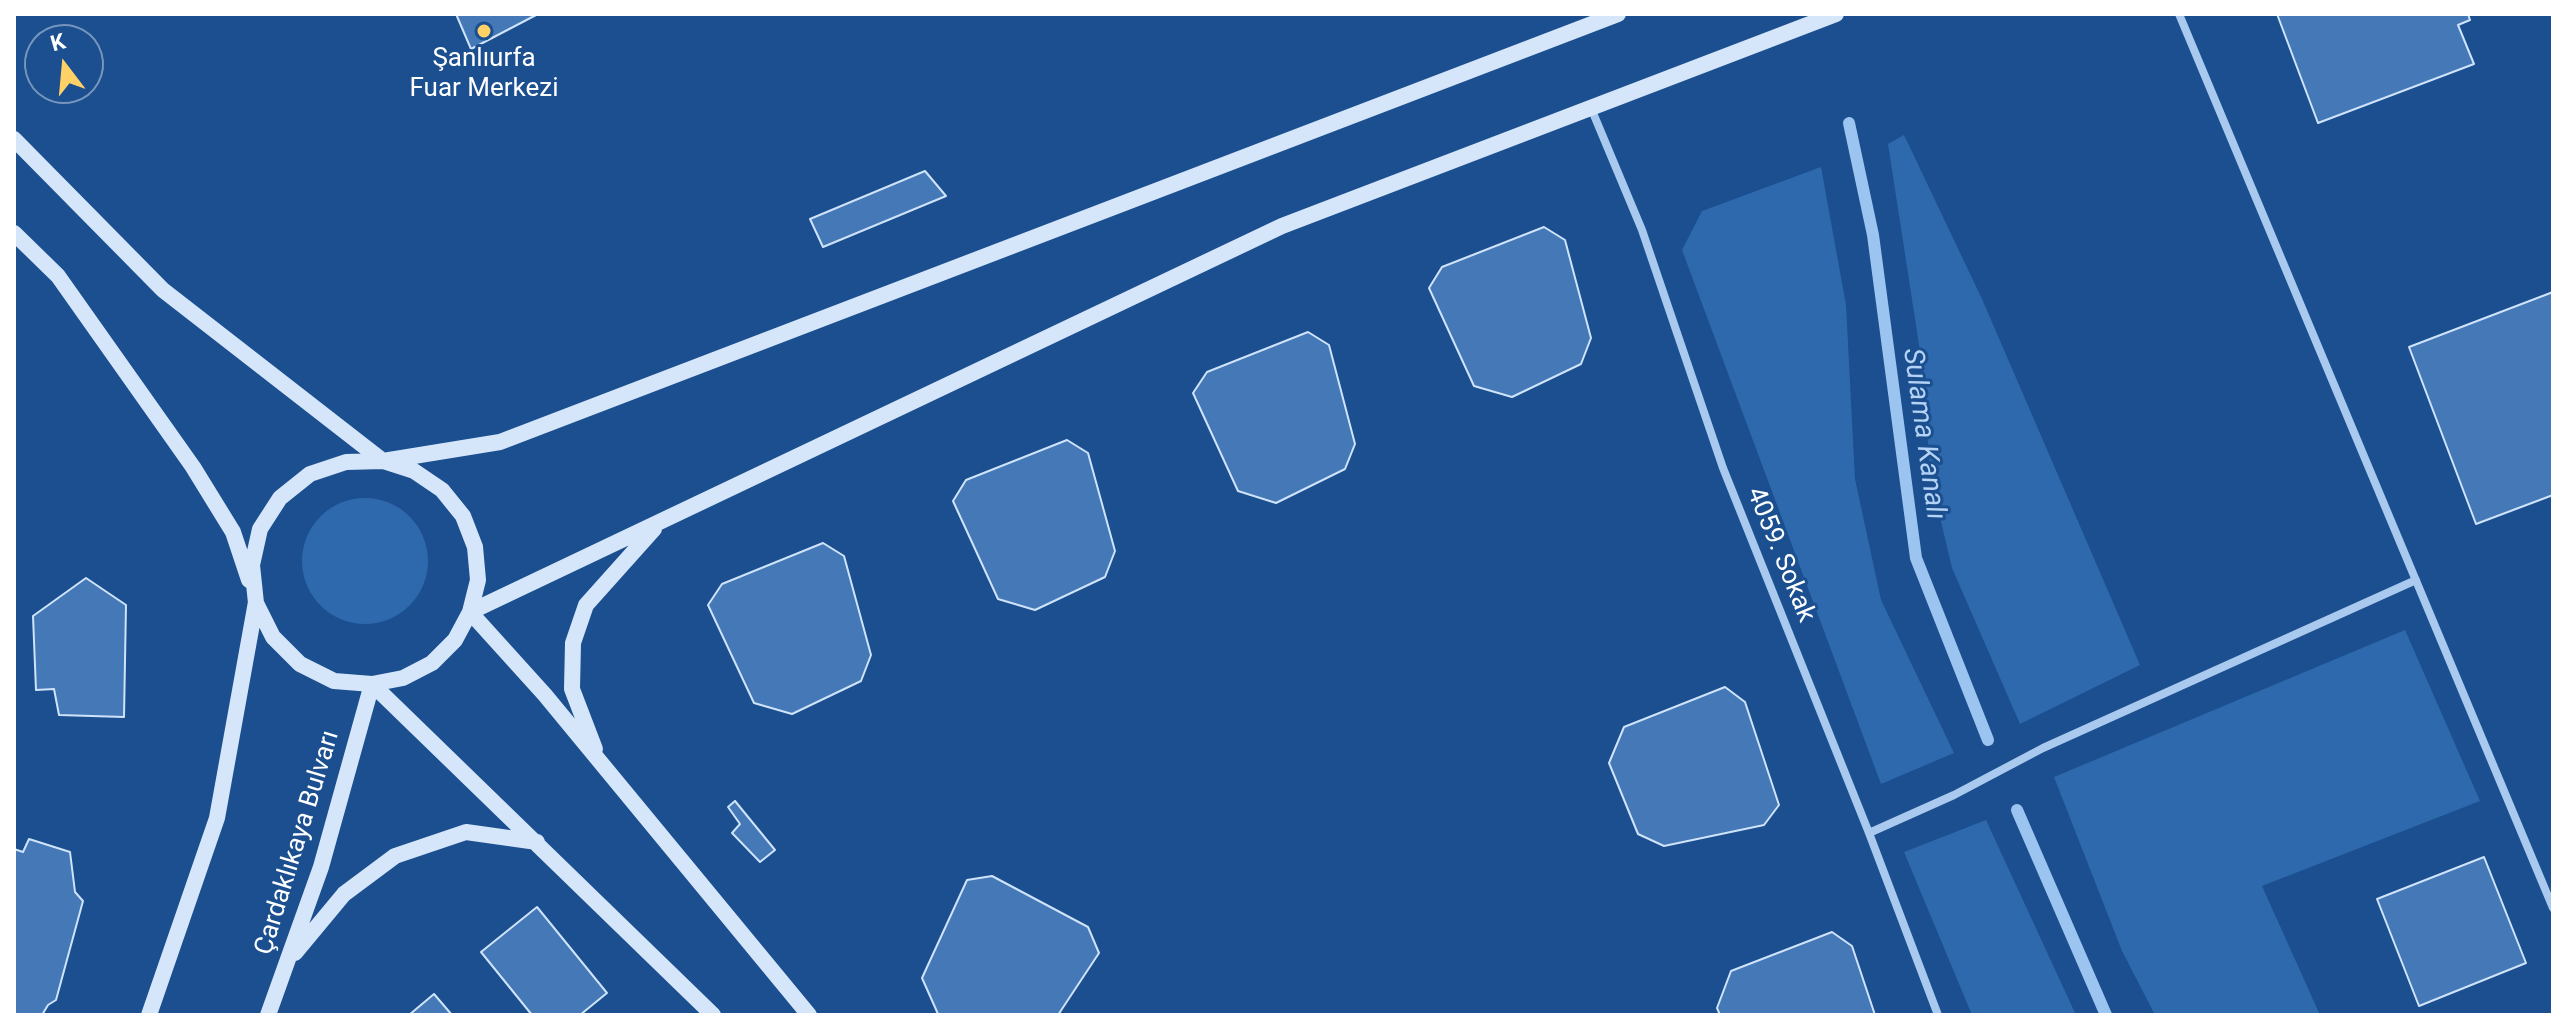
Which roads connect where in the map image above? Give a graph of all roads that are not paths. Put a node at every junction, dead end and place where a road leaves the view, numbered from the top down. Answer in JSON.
{"nodes":[{"id":1,"x":1618,"y":14,"type":"edge"},
{"id":2,"x":1836,"y":14,"type":"edge"},
{"id":3,"x":2179,"y":14,"type":"edge"},
{"id":4,"x":1591,"y":108,"type":"junction"},
{"id":5,"x":14,"y":139,"type":"edge"},
{"id":6,"x":14,"y":233,"type":"edge"},
{"id":7,"x":383,"y":461,"type":"junction"},
{"id":8,"x":660,"y":523,"type":"junction"},
{"id":9,"x":2416,"y":580,"type":"junction"},
{"id":10,"x":256,"y":603,"type":"junction"},
{"id":11,"x":470,"y":612,"type":"junction"},
{"id":12,"x":372,"y":684,"type":"junction"},
{"id":13,"x":600,"y":762,"type":"junction"},
{"id":14,"x":1869,"y":833,"type":"junction"},
{"id":15,"x":537,"y":842,"type":"junction"},
{"id":16,"x":2553,"y":908,"type":"edge"},
{"id":17,"x":286,"y":963,"type":"junction"},
{"id":18,"x":149,"y":1015,"type":"edge"},
{"id":19,"x":268,"y":1015,"type":"edge"},
{"id":20,"x":713,"y":1015,"type":"edge"},
{"id":21,"x":809,"y":1015,"type":"edge"},
{"id":22,"x":1938,"y":1015,"type":"edge"}],
"edges":[{"from":1,"to":7,"type":"main road"},
{"from":2,"to":4,"type":"main road"},
{"from":3,"to":9,"type":"street"},
{"from":4,"to":8,"type":"main road"},
{"from":4,"to":14,"type":"street","name":"4059. Sokak"},
{"from":5,"to":7,"type":"main road"},
{"from":6,"to":10,"type":"main road"},
{"from":7,"to":10,"type":"main road"},
{"from":7,"to":11,"type":"main road"},
{"from":8,"to":11,"type":"main road"},
{"from":8,"to":13,"type":"main road"},
{"from":9,"to":14,"type":"street"},
{"from":9,"to":16,"type":"street"},
{"from":10,"to":12,"type":"main road"},
{"from":10,"to":18,"type":"main road"},
{"from":11,"to":12,"type":"main road"},
{"from":11,"to":13,"type":"main road"},
{"from":12,"to":15,"type":"main road"},
{"from":12,"to":17,"type":"main road","name":"Çardaklıkaya Bulvarı"},
{"from":13,"to":21,"type":"main road"},
{"from":14,"to":22,"type":"street","name":"4059. Sokak"},
{"from":15,"to":17,"type":"main road"},
{"from":15,"to":20,"type":"main road"},
{"from":17,"to":19,"type":"main road","name":"Çardaklıkaya Bulvarı"}]}
